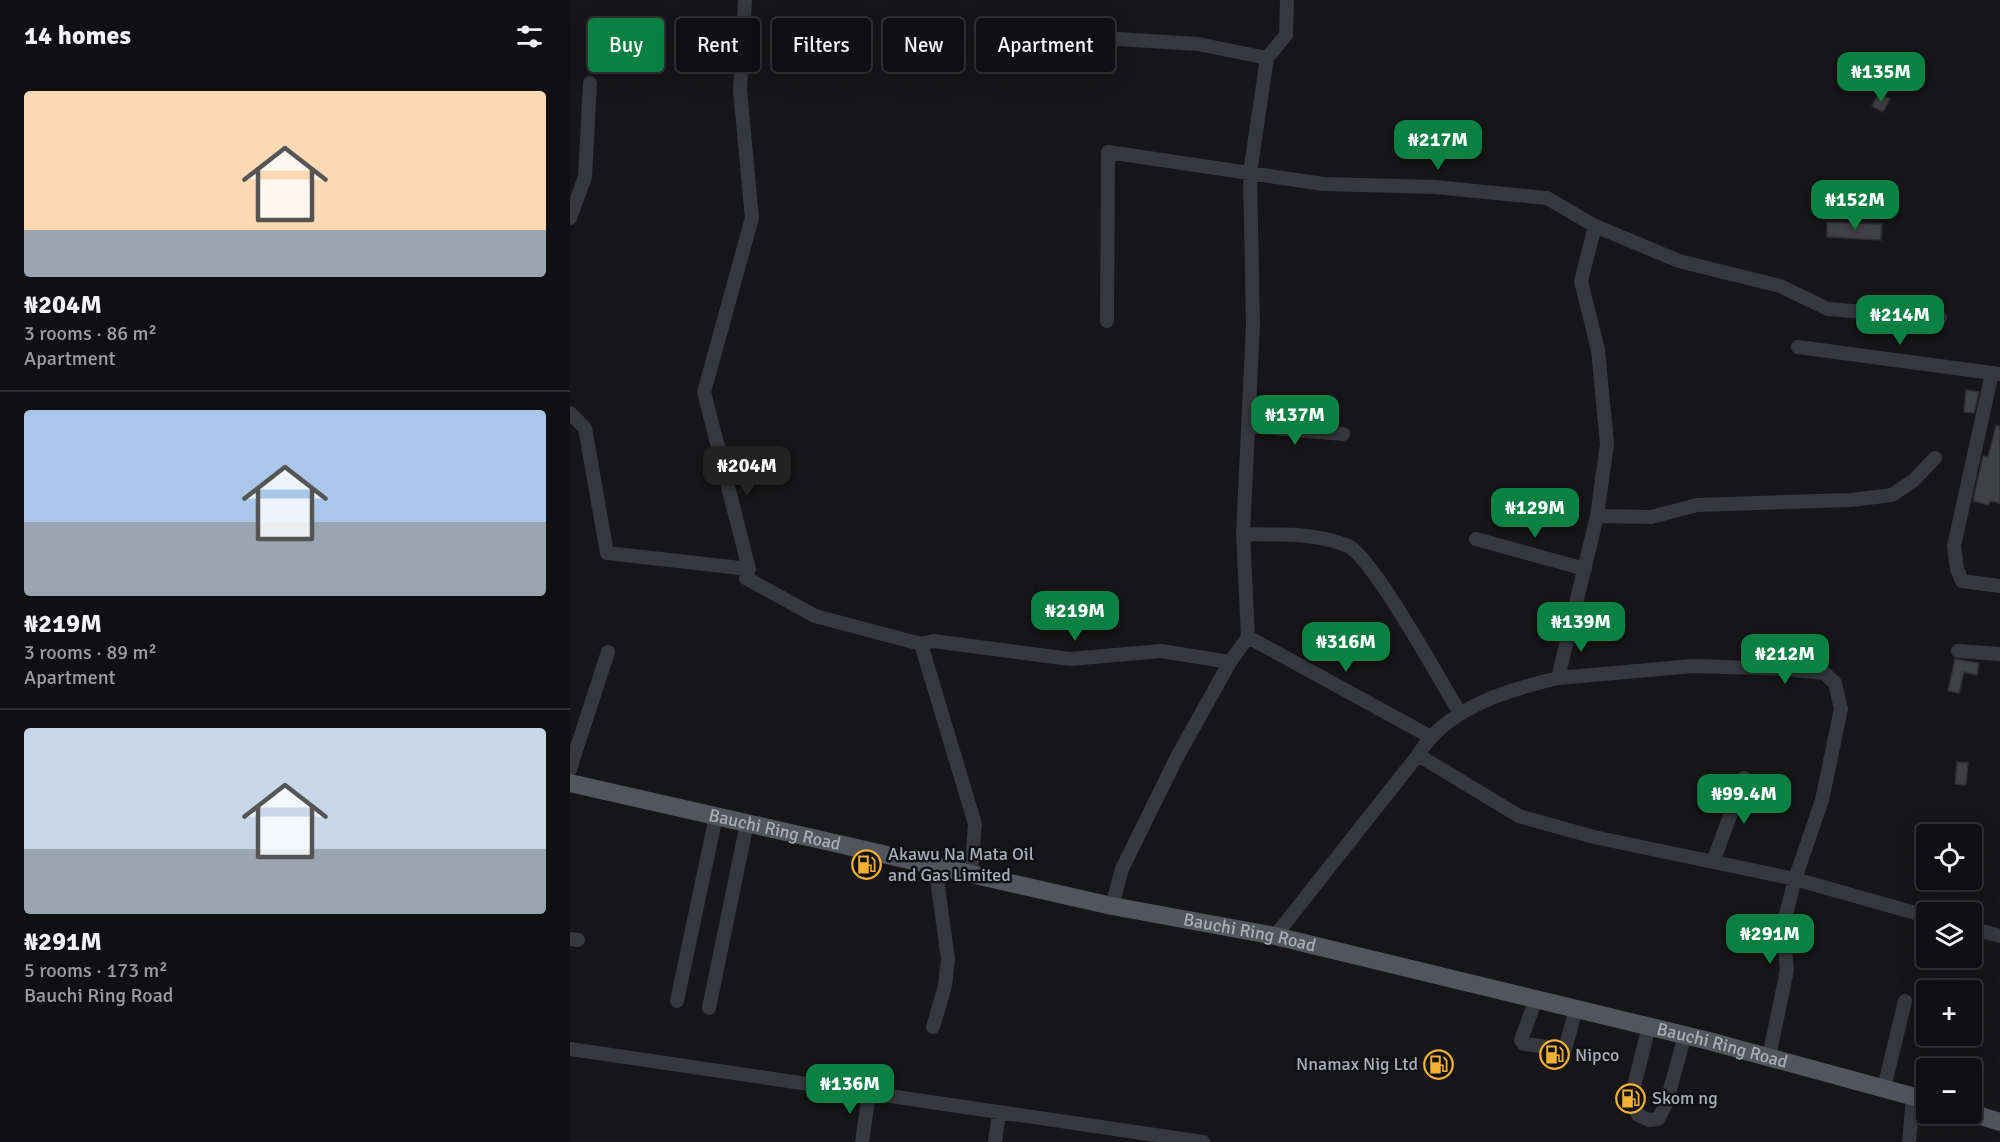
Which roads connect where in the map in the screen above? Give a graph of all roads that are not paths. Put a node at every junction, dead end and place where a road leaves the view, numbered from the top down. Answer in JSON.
{"nodes":[{"id":1,"x":745,"y":0,"type":"edge"},
{"id":2,"x":1287,"y":0,"type":"edge"},
{"id":3,"x":1115,"y":38,"type":"edge"},
{"id":4,"x":1267,"y":58,"type":"junction"},
{"id":5,"x":590,"y":83,"type":"dead end"},
{"id":6,"x":1250,"y":173,"type":"junction"},
{"id":7,"x":570,"y":218,"type":"edge"},
{"id":8,"x":1595,"y":226,"type":"junction"},
{"id":9,"x":1941,"y":318,"type":"dead end"},
{"id":10,"x":1107,"y":321,"type":"dead end"},
{"id":11,"x":1797,"y":347,"type":"dead end"},
{"id":12,"x":1996,"y":374,"type":"edge"},
{"id":13,"x":570,"y":413,"type":"edge"},
{"id":14,"x":1249,"y":426,"type":"junction"},
{"id":15,"x":1343,"y":434,"type":"dead end"},
{"id":16,"x":1935,"y":458,"type":"dead end"},
{"id":17,"x":1597,"y":516,"type":"junction"},
{"id":18,"x":1243,"y":534,"type":"junction"},
{"id":19,"x":1476,"y":539,"type":"dead end"},
{"id":20,"x":749,"y":569,"type":"junction"},
{"id":21,"x":1585,"y":570,"type":"junction"},
{"id":22,"x":2000,"y":586,"type":"edge"},
{"id":23,"x":1248,"y":637,"type":"junction"},
{"id":24,"x":921,"y":644,"type":"junction"},
{"id":25,"x":1958,"y":651,"type":"dead end"},
{"id":26,"x":608,"y":652,"type":"dead end"},
{"id":27,"x":2000,"y":654,"type":"edge"},
{"id":28,"x":1230,"y":662,"type":"junction"},
{"id":29,"x":1558,"y":678,"type":"junction"},
{"id":30,"x":1460,"y":713,"type":"junction"},
{"id":31,"x":1429,"y":736,"type":"junction"},
{"id":32,"x":1418,"y":755,"type":"junction"},
{"id":33,"x":570,"y":769,"type":"edge"},
{"id":34,"x":1744,"y":778,"type":"dead end"},
{"id":35,"x":570,"y":783,"type":"edge"},
{"id":36,"x":716,"y":816,"type":"junction"},
{"id":37,"x":747,"y":823,"type":"junction"},
{"id":38,"x":1713,"y":862,"type":"junction"},
{"id":39,"x":935,"y":865,"type":"junction"},
{"id":40,"x":970,"y":873,"type":"junction"},
{"id":41,"x":1795,"y":879,"type":"junction"},
{"id":42,"x":1112,"y":906,"type":"junction"},
{"id":43,"x":1916,"y":913,"type":"edge"},
{"id":44,"x":1982,"y":931,"type":"edge"},
{"id":45,"x":1275,"y":936,"type":"junction"},
{"id":46,"x":2000,"y":936,"type":"edge"},
{"id":47,"x":1536,"y":999,"type":"junction"},
{"id":48,"x":677,"y":1001,"type":"dead end"},
{"id":49,"x":1905,"y":1001,"type":"dead end"},
{"id":50,"x":710,"y":1008,"type":"dead end"},
{"id":51,"x":1576,"y":1009,"type":"junction"},
{"id":52,"x":1649,"y":1026,"type":"junction"},
{"id":53,"x":933,"y":1027,"type":"dead end"},
{"id":54,"x":1684,"y":1035,"type":"junction"},
{"id":55,"x":570,"y":1049,"type":"edge"},
{"id":56,"x":1769,"y":1057,"type":"junction"},
{"id":57,"x":1884,"y":1088,"type":"junction"},
{"id":58,"x":869,"y":1093,"type":"junction"},
{"id":59,"x":1916,"y":1097,"type":"edge"},
{"id":60,"x":1916,"y":1111,"type":"edge"},
{"id":61,"x":999,"y":1112,"type":"junction"},
{"id":62,"x":1982,"y":1116,"type":"edge"},
{"id":63,"x":2000,"y":1122,"type":"edge"},
{"id":64,"x":1138,"y":1137,"type":"edge"},
{"id":65,"x":862,"y":1142,"type":"edge"},
{"id":66,"x":995,"y":1142,"type":"edge"},
{"id":67,"x":1203,"y":1142,"type":"edge"},
{"id":68,"x":1909,"y":1142,"type":"edge"}],
"edges":[{"from":1,"to":20,"type":"street"},
{"from":2,"to":4,"type":"street"},
{"from":3,"to":4,"type":"street"},
{"from":4,"to":6,"type":"street"},
{"from":5,"to":7,"type":"street"},
{"from":6,"to":8,"type":"street"},
{"from":6,"to":10,"type":"street"},
{"from":6,"to":14,"type":"street"},
{"from":8,"to":9,"type":"street"},
{"from":8,"to":17,"type":"street"},
{"from":11,"to":12,"type":"street"},
{"from":12,"to":22,"type":"street"},
{"from":13,"to":20,"type":"street"},
{"from":14,"to":15,"type":"street"},
{"from":14,"to":18,"type":"street"},
{"from":16,"to":17,"type":"street"},
{"from":17,"to":21,"type":"street"},
{"from":18,"to":23,"type":"street"},
{"from":18,"to":30,"type":"street"},
{"from":19,"to":21,"type":"street"},
{"from":20,"to":24,"type":"street"},
{"from":21,"to":29,"type":"street"},
{"from":23,"to":28,"type":"street"},
{"from":23,"to":31,"type":"street"},
{"from":24,"to":28,"type":"street"},
{"from":24,"to":40,"type":"street"},
{"from":25,"to":27,"type":"street"},
{"from":26,"to":33,"type":"street"},
{"from":28,"to":42,"type":"street"},
{"from":29,"to":30,"type":"street"},
{"from":29,"to":41,"type":"street"},
{"from":30,"to":31,"type":"street"},
{"from":31,"to":32,"type":"street"},
{"from":32,"to":38,"type":"street"},
{"from":32,"to":45,"type":"street"},
{"from":34,"to":38,"type":"street"},
{"from":35,"to":36,"type":"main road","name":"Bauchi Ring Road"},
{"from":36,"to":37,"type":"main road","name":"Bauchi Ring Road"},
{"from":36,"to":48,"type":"street"},
{"from":37,"to":39,"type":"main road","name":"Bauchi Ring Road"},
{"from":37,"to":50,"type":"street"},
{"from":38,"to":41,"type":"street"},
{"from":39,"to":40,"type":"main road","name":"Bauchi Ring Road"},
{"from":39,"to":53,"type":"street"},
{"from":40,"to":42,"type":"main road","name":"Bauchi Ring Road"},
{"from":41,"to":43,"type":"street"},
{"from":41,"to":56,"type":"street"},
{"from":42,"to":45,"type":"main road","name":"Bauchi Ring Road"},
{"from":44,"to":46,"type":"street"},
{"from":45,"to":47,"type":"main road","name":"Bauchi Ring Road"},
{"from":47,"to":51,"type":"main road","name":"Bauchi Ring Road"},
{"from":47,"to":51,"type":"street"},
{"from":49,"to":57,"type":"street"},
{"from":51,"to":52,"type":"main road","name":"Bauchi Ring Road"},
{"from":52,"to":54,"type":"main road","name":"Bauchi Ring Road"},
{"from":52,"to":54,"type":"street"},
{"from":54,"to":56,"type":"main road","name":"Bauchi Ring Road"},
{"from":55,"to":58,"type":"street"},
{"from":56,"to":57,"type":"main road","name":"Bauchi Ring Road"},
{"from":57,"to":59,"type":"main road","name":"Bauchi Ring Road"},
{"from":58,"to":61,"type":"street"},
{"from":58,"to":65,"type":"street"},
{"from":60,"to":68,"type":"street"},
{"from":61,"to":64,"type":"street"},
{"from":61,"to":66,"type":"street"},
{"from":62,"to":63,"type":"main road"},
{"from":64,"to":67,"type":"street"}]}
